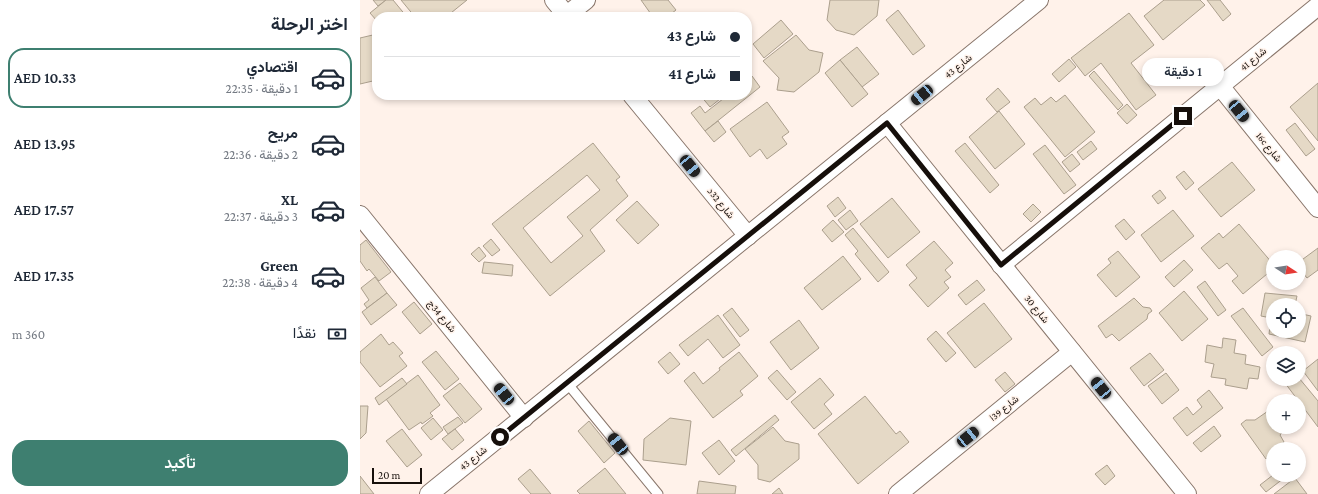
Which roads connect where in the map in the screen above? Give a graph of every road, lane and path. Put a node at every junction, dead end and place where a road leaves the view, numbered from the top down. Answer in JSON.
{"nodes":[{"id":1,"x":554,"y":0,"type":"edge"},
{"id":2,"x":586,"y":0,"type":"edge"},
{"id":3,"x":1039,"y":0,"type":"edge"},
{"id":4,"x":1318,"y":6,"type":"edge"},
{"id":5,"x":564,"y":12,"type":"edge"},
{"id":6,"x":572,"y":12,"type":"edge"},
{"id":7,"x":1220,"y":86,"type":"junction"},
{"id":8,"x":636,"y":100,"type":"edge"},
{"id":9,"x":887,"y":123,"type":"junction"},
{"id":10,"x":1318,"y":208,"type":"edge"},
{"id":11,"x":360,"y":215,"type":"edge"},
{"id":12,"x":748,"y":236,"type":"junction"},
{"id":13,"x":1001,"y":265,"type":"junction"},
{"id":14,"x":1072,"y":352,"type":"junction"},
{"id":15,"x":567,"y":382,"type":"junction"},
{"id":16,"x":524,"y":418,"type":"junction"},
{"id":17,"x":429,"y":494,"type":"edge"},
{"id":18,"x":658,"y":494,"type":"edge"},
{"id":19,"x":898,"y":494,"type":"edge"},
{"id":20,"x":1188,"y":494,"type":"edge"}],
"edges":[{"from":1,"to":5,"type":"street"},
{"from":2,"to":6,"type":"street"},
{"from":3,"to":9,"type":"street","name":"شارع 43"},
{"from":4,"to":7,"type":"street","name":"شارع 41"},
{"from":7,"to":10,"type":"street","name":"16c شارع"},
{"from":7,"to":13,"type":"street","name":"شارع 41"},
{"from":8,"to":12,"type":"street","name":"شارع 32د"},
{"from":9,"to":12,"type":"street","name":"شارع 43"},
{"from":9,"to":13,"type":"street","name":"شارع 30"},
{"from":11,"to":16,"type":"street","name":"شارع 34ج"},
{"from":12,"to":15,"type":"street","name":"شارع 43"},
{"from":13,"to":14,"type":"street","name":"شارع 30"},
{"from":14,"to":19,"type":"street","name":"شارع 39ا"},
{"from":14,"to":20,"type":"street","name":"شارع 30"},
{"from":15,"to":16,"type":"street","name":"شارع 43"},
{"from":15,"to":18,"type":"lane"},
{"from":16,"to":17,"type":"street","name":"شارع 43"}]}
